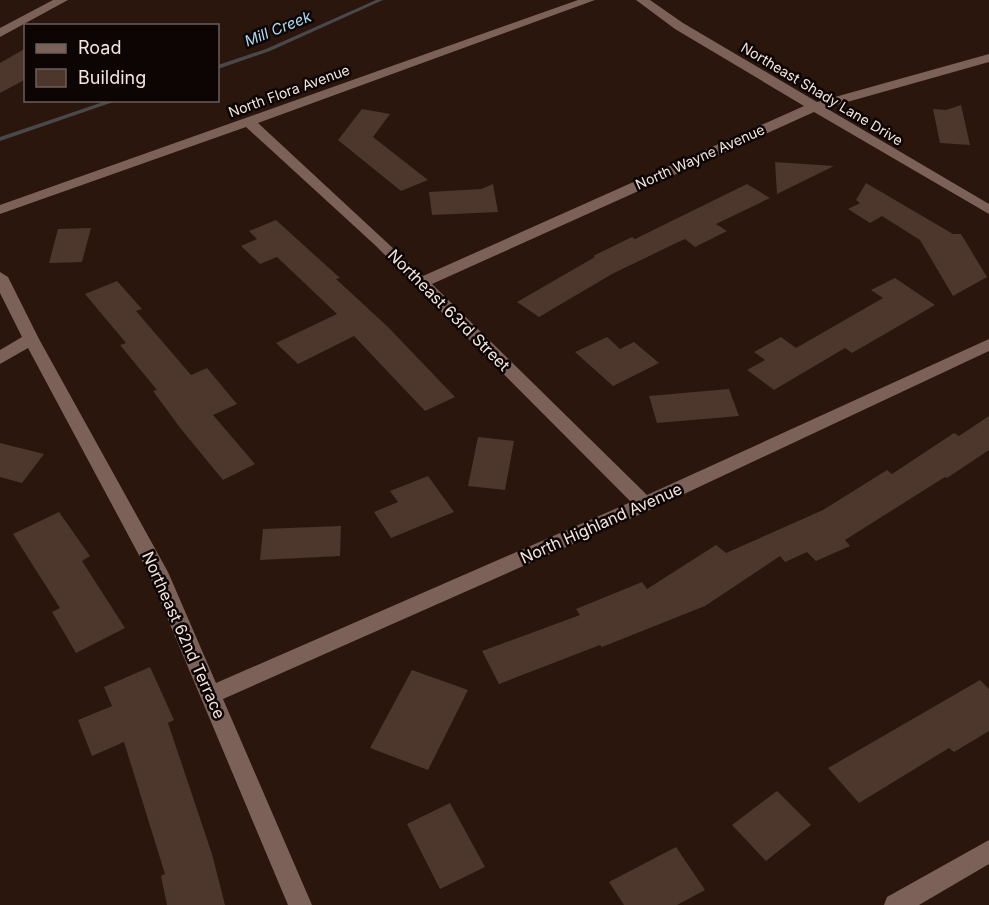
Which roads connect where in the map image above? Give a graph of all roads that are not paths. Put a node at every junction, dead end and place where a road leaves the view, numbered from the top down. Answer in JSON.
{"nodes":[{"id":1,"x":62,"y":0,"type":"edge"},
{"id":2,"x":589,"y":0,"type":"edge"},
{"id":3,"x":642,"y":0,"type":"edge"},
{"id":4,"x":0,"y":33,"type":"edge"},
{"id":5,"x":989,"y":58,"type":"edge"},
{"id":6,"x":813,"y":107,"type":"junction"},
{"id":7,"x":248,"y":121,"type":"junction"},
{"id":8,"x":0,"y":210,"type":"edge"},
{"id":9,"x":989,"y":210,"type":"edge"},
{"id":10,"x":0,"y":277,"type":"edge"},
{"id":11,"x":421,"y":283,"type":"junction"},
{"id":12,"x":31,"y":339,"type":"junction"},
{"id":13,"x":989,"y":344,"type":"edge"},
{"id":14,"x":0,"y":358,"type":"edge"},
{"id":15,"x":645,"y":504,"type":"junction"},
{"id":16,"x":211,"y":695,"type":"junction"},
{"id":17,"x":989,"y":851,"type":"edge"},
{"id":18,"x":300,"y":905,"type":"edge"},
{"id":19,"x":896,"y":905,"type":"edge"}],
"edges":[{"from":1,"to":4,"type":"street"},
{"from":2,"to":7,"type":"street","name":"North Flora Avenue"},
{"from":3,"to":6,"type":"street","name":"Northeast Shady Lane Drive"},
{"from":5,"to":6,"type":"street","name":"North Wayne Avenue"},
{"from":6,"to":9,"type":"street","name":"Northeast Shady Lane Drive"},
{"from":6,"to":11,"type":"street","name":"North Wayne Avenue"},
{"from":7,"to":8,"type":"street","name":"North Flora Avenue"},
{"from":7,"to":11,"type":"street","name":"Northeast 63rd Street"},
{"from":10,"to":12,"type":"street","name":"Northeast 62nd Terrace"},
{"from":11,"to":15,"type":"street","name":"Northeast 63rd Street"},
{"from":12,"to":14,"type":"street"},
{"from":12,"to":16,"type":"street","name":"Northeast 62nd Terrace"},
{"from":13,"to":15,"type":"street","name":"North Highland Avenue"},
{"from":15,"to":16,"type":"street","name":"North Highland Avenue"},
{"from":16,"to":18,"type":"street","name":"Northeast 62nd Terrace"},
{"from":17,"to":19,"type":"street"}]}
